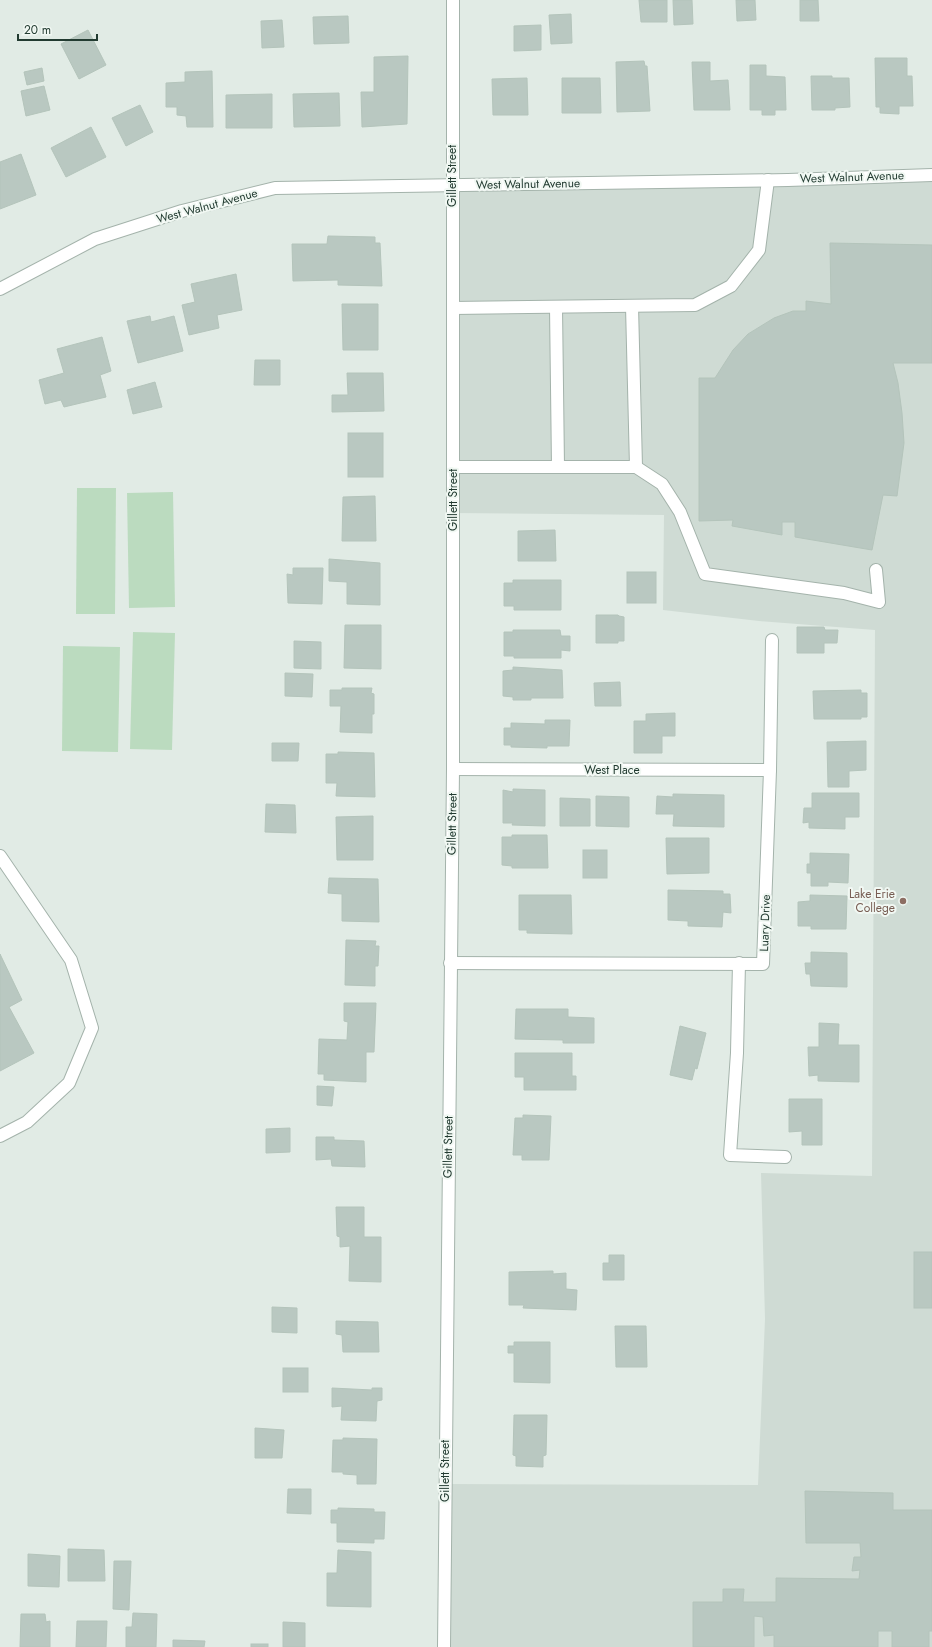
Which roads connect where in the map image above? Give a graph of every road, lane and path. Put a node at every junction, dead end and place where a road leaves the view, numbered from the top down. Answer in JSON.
{"nodes":[{"id":1,"x":453,"y":0,"type":"edge"},
{"id":2,"x":932,"y":174,"type":"edge"},
{"id":3,"x":768,"y":180,"type":"junction"},
{"id":4,"x":452,"y":185,"type":"junction"},
{"id":5,"x":0,"y":289,"type":"edge"},
{"id":6,"x":632,"y":306,"type":"junction"},
{"id":7,"x":556,"y":307,"type":"junction"},
{"id":8,"x":453,"y":308,"type":"junction"},
{"id":9,"x":453,"y":467,"type":"junction"},
{"id":10,"x":558,"y":467,"type":"junction"},
{"id":11,"x":636,"y":467,"type":"junction"},
{"id":12,"x":876,"y":570,"type":"dead end"},
{"id":13,"x":772,"y":640,"type":"dead end"},
{"id":14,"x":453,"y":769,"type":"junction"},
{"id":15,"x":770,"y":770,"type":"junction"},
{"id":16,"x":0,"y":856,"type":"edge"},
{"id":17,"x":450,"y":963,"type":"junction"},
{"id":18,"x":739,"y":963,"type":"junction"},
{"id":19,"x":0,"y":1136,"type":"edge"},
{"id":20,"x":785,"y":1157,"type":"dead end"},
{"id":21,"x":444,"y":1647,"type":"edge"}],
"edges":[{"from":1,"to":4,"type":"street","name":"Gillett Street"},
{"from":2,"to":3,"type":"street","name":"West Walnut Avenue"},
{"from":3,"to":4,"type":"street","name":"West Walnut Avenue"},
{"from":3,"to":6,"type":"street"},
{"from":4,"to":5,"type":"street","name":"West Walnut Avenue"},
{"from":4,"to":8,"type":"street","name":"Gillett Street"},
{"from":6,"to":7,"type":"street"},
{"from":6,"to":11,"type":"street"},
{"from":7,"to":8,"type":"street"},
{"from":7,"to":10,"type":"street"},
{"from":8,"to":9,"type":"street","name":"Gillett Street"},
{"from":9,"to":10,"type":"street"},
{"from":9,"to":14,"type":"street","name":"Gillett Street"},
{"from":10,"to":11,"type":"street"},
{"from":11,"to":12,"type":"street"},
{"from":13,"to":15,"type":"street","name":"Luary Drive"},
{"from":14,"to":15,"type":"street","name":"West Place"},
{"from":14,"to":17,"type":"street","name":"Gillett Street"},
{"from":15,"to":18,"type":"street","name":"Luary Drive"},
{"from":16,"to":19,"type":"street"},
{"from":17,"to":18,"type":"street","name":"Luary Drive"},
{"from":17,"to":21,"type":"street","name":"Gillett Street"},
{"from":18,"to":20,"type":"street"}]}
